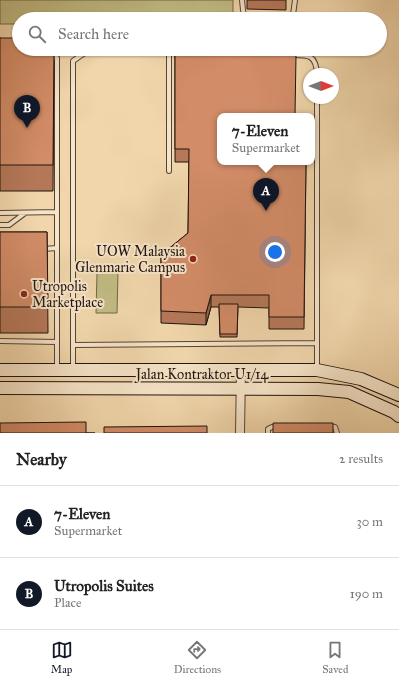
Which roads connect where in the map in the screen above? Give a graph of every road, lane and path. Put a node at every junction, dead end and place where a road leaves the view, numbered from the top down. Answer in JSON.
{"nodes":[{"id":1,"x":242,"y":0,"type":"edge"},
{"id":2,"x":295,"y":0,"type":"edge"},
{"id":3,"x":244,"y":12,"type":"edge"},
{"id":4,"x":293,"y":12,"type":"edge"},
{"id":5,"x":80,"y":56,"type":"edge"},
{"id":6,"x":169,"y":56,"type":"edge"},
{"id":7,"x":310,"y":56,"type":"edge"},
{"id":8,"x":46,"y":57,"type":"edge"},
{"id":9,"x":316,"y":68,"type":"edge"},
{"id":10,"x":317,"y":104,"type":"edge"},
{"id":11,"x":169,"y":171,"type":"dead end"},
{"id":12,"x":25,"y":212,"type":"junction"},
{"id":13,"x":58,"y":212,"type":"junction"},
{"id":14,"x":0,"y":213,"type":"edge"},
{"id":15,"x":0,"y":225,"type":"edge"},
{"id":16,"x":39,"y":248,"type":"edge"},
{"id":17,"x":56,"y":248,"type":"junction"},
{"id":18,"x":0,"y":341,"type":"edge"},
{"id":19,"x":58,"y":342,"type":"junction"},
{"id":20,"x":316,"y":343,"type":"junction"},
{"id":21,"x":73,"y":345,"type":"junction"},
{"id":22,"x":0,"y":370,"type":"edge"},
{"id":23,"x":58,"y":370,"type":"junction"},
{"id":24,"x":73,"y":370,"type":"junction"},
{"id":25,"x":240,"y":370,"type":"junction"},
{"id":26,"x":317,"y":370,"type":"junction"},
{"id":27,"x":0,"y":388,"type":"edge"},
{"id":28,"x":240,"y":389,"type":"junction"},
{"id":29,"x":399,"y":395,"type":"edge"},
{"id":30,"x":399,"y":416,"type":"edge"},
{"id":31,"x":319,"y":426,"type":"edge"},
{"id":32,"x":280,"y":427,"type":"edge"},
{"id":33,"x":240,"y":433,"type":"edge"},
{"id":34,"x":268,"y":433,"type":"edge"},
{"id":35,"x":337,"y":433,"type":"edge"}],
"edges":[{"from":1,"to":3,"type":"lane"},
{"from":2,"to":4,"type":"lane"},
{"from":5,"to":21,"type":"lane"},
{"from":6,"to":11,"type":"lane"},
{"from":7,"to":9,"type":"lane"},
{"from":8,"to":13,"type":"lane"},
{"from":10,"to":20,"type":"lane"},
{"from":12,"to":13,"type":"lane"},
{"from":12,"to":14,"type":"lane"},
{"from":12,"to":15,"type":"lane"},
{"from":13,"to":17,"type":"lane"},
{"from":16,"to":17,"type":"lane"},
{"from":17,"to":19,"type":"lane"},
{"from":18,"to":19,"type":"lane"},
{"from":19,"to":23,"type":"lane"},
{"from":20,"to":21,"type":"lane"},
{"from":20,"to":26,"type":"lane"},
{"from":21,"to":24,"type":"lane"},
{"from":22,"to":23,"type":"street","name":"Jalan Kontraktor U1/14"},
{"from":23,"to":24,"type":"street","name":"Jalan Kontraktor U1/14"},
{"from":24,"to":25,"type":"street","name":"Jalan Kontraktor U1/14"},
{"from":25,"to":26,"type":"street","name":"Jalan Kontraktor U1/14"},
{"from":25,"to":28,"type":"street"},
{"from":26,"to":29,"type":"street","name":"Jalan Kontraktor U1/14"},
{"from":27,"to":28,"type":"street","name":"Jalan Kontraktor U1/14"},
{"from":28,"to":30,"type":"street","name":"Jalan Kontraktor U1/14"},
{"from":28,"to":33,"type":"street"},
{"from":31,"to":35,"type":"lane"},
{"from":32,"to":34,"type":"lane"}]}
